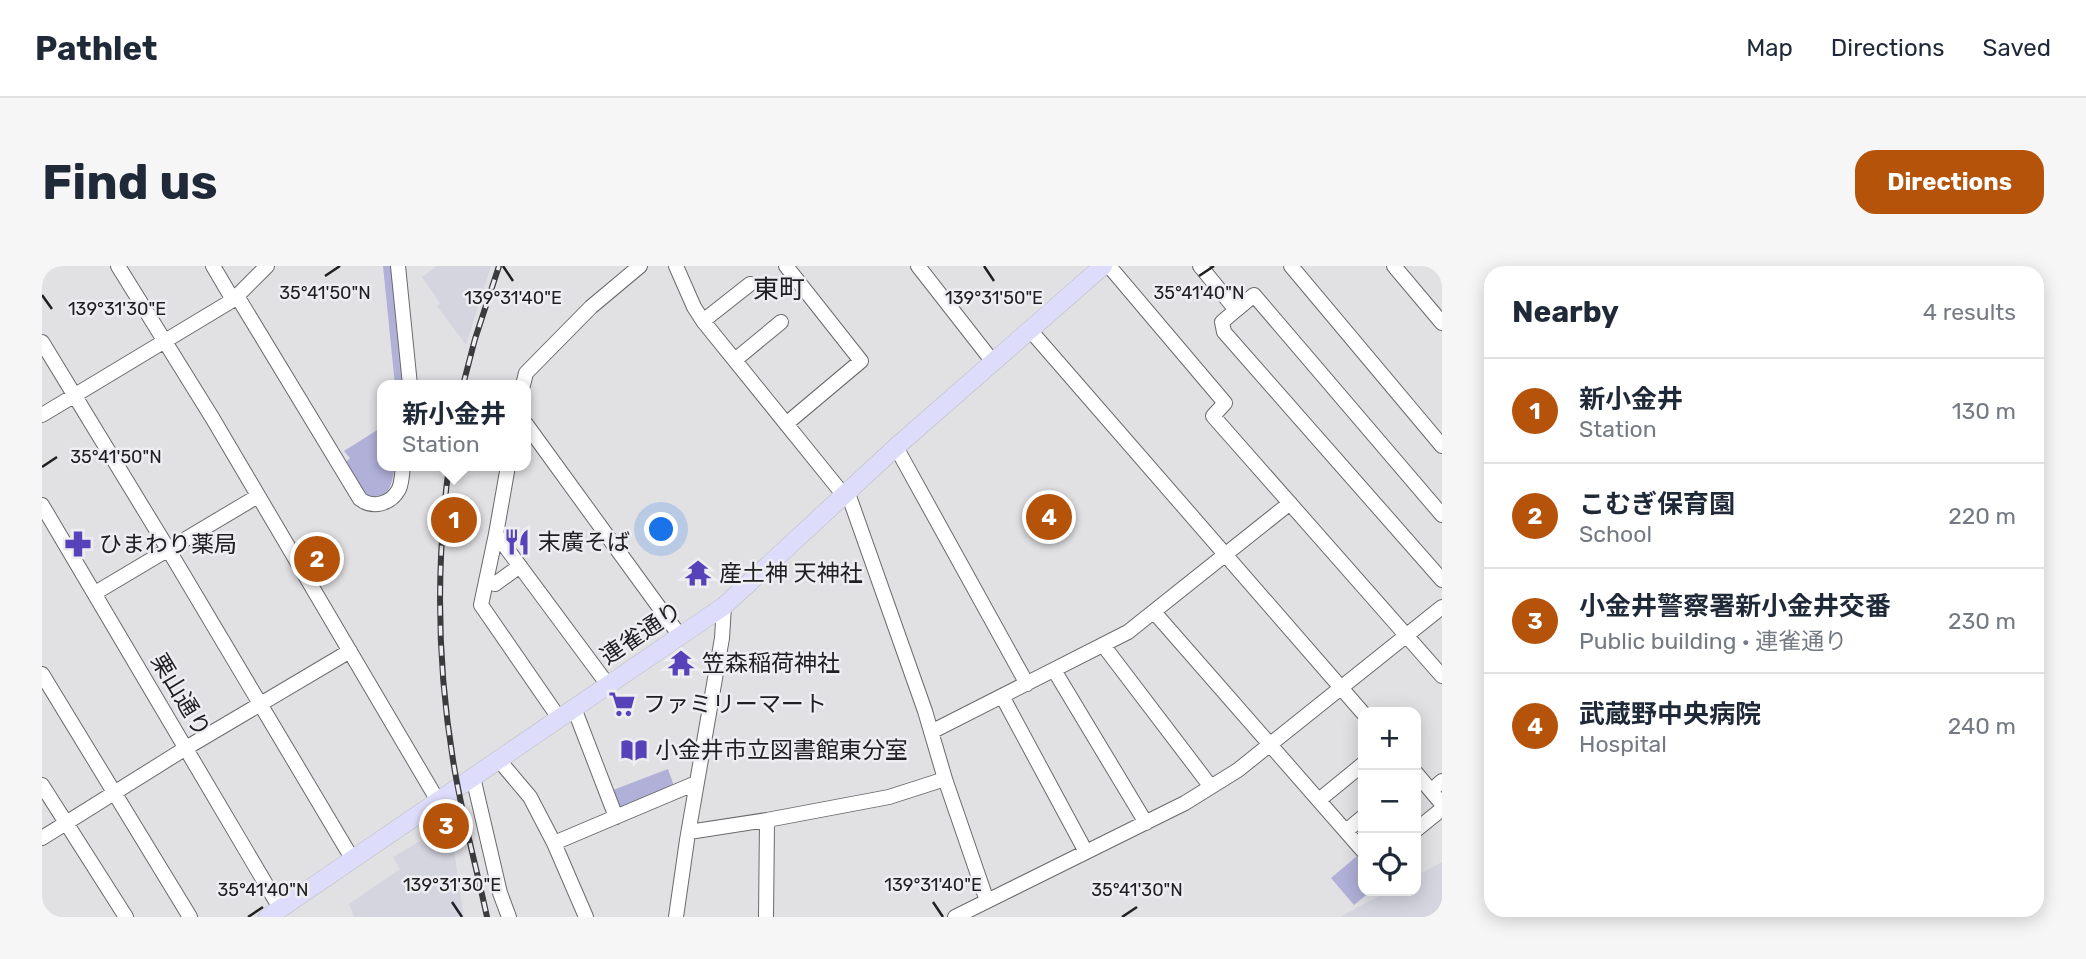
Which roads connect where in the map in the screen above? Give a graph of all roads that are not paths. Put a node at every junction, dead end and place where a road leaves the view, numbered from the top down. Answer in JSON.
{"nodes":[{"id":1,"x":118,"y":266,"type":"edge"},
{"id":2,"x":213,"y":266,"type":"edge"},
{"id":3,"x":267,"y":266,"type":"edge"},
{"id":4,"x":398,"y":266,"type":"edge"},
{"id":5,"x":640,"y":266,"type":"edge"},
{"id":6,"x":676,"y":266,"type":"edge"},
{"id":7,"x":786,"y":266,"type":"edge"},
{"id":8,"x":918,"y":266,"type":"edge"},
{"id":9,"x":1200,"y":266,"type":"edge"},
{"id":10,"x":1291,"y":266,"type":"edge"},
{"id":11,"x":1394,"y":266,"type":"edge"},
{"id":12,"x":1102,"y":267,"type":"edge"},
{"id":13,"x":750,"y":284,"type":"dead end"},
{"id":14,"x":235,"y":298,"type":"junction"},
{"id":15,"x":1236,"y":310,"type":"junction"},
{"id":16,"x":703,"y":321,"type":"junction"},
{"id":17,"x":781,"y":322,"type":"dead end"},
{"id":18,"x":1442,"y":323,"type":"edge"},
{"id":19,"x":1030,"y":330,"type":"junction"},
{"id":20,"x":42,"y":342,"type":"edge"},
{"id":21,"x":164,"y":342,"type":"junction"},
{"id":22,"x":735,"y":360,"type":"junction"},
{"id":23,"x":993,"y":362,"type":"junction"},
{"id":24,"x":524,"y":379,"type":"edge"},
{"id":25,"x":409,"y":380,"type":"edge"},
{"id":26,"x":74,"y":396,"type":"junction"},
{"id":27,"x":42,"y":415,"type":"edge"},
{"id":28,"x":786,"y":424,"type":"junction"},
{"id":29,"x":531,"y":431,"type":"edge"},
{"id":30,"x":1442,"y":446,"type":"edge"},
{"id":31,"x":896,"y":447,"type":"junction"},
{"id":32,"x":402,"y":471,"type":"edge"},
{"id":33,"x":507,"y":471,"type":"edge"},
{"id":34,"x":844,"y":495,"type":"junction"},
{"id":35,"x":258,"y":496,"type":"junction"},
{"id":36,"x":1290,"y":503,"type":"junction"},
{"id":37,"x":42,"y":505,"type":"edge"},
{"id":38,"x":1442,"y":515,"type":"edge"},
{"id":39,"x":496,"y":534,"type":"junction"},
{"id":40,"x":169,"y":550,"type":"junction"},
{"id":41,"x":1226,"y":555,"type":"junction"},
{"id":42,"x":520,"y":566,"type":"junction"},
{"id":43,"x":1442,"y":580,"type":"edge"},
{"id":44,"x":486,"y":581,"type":"junction"},
{"id":45,"x":95,"y":593,"type":"junction"},
{"id":46,"x":724,"y":606,"type":"junction"},
{"id":47,"x":1442,"y":607,"type":"edge"},
{"id":48,"x":1154,"y":612,"type":"junction"},
{"id":49,"x":680,"y":636,"type":"junction"},
{"id":50,"x":1406,"y":636,"type":"junction"},
{"id":51,"x":1103,"y":646,"type":"junction"},
{"id":52,"x":351,"y":651,"type":"junction"},
{"id":53,"x":1054,"y":670,"type":"junction"},
{"id":54,"x":42,"y":674,"type":"edge"},
{"id":55,"x":1442,"y":676,"type":"edge"},
{"id":56,"x":1027,"y":684,"type":"junction"},
{"id":57,"x":608,"y":685,"type":"junction"},
{"id":58,"x":1341,"y":688,"type":"junction"},
{"id":59,"x":1002,"y":696,"type":"junction"},
{"id":60,"x":260,"y":705,"type":"junction"},
{"id":61,"x":1358,"y":707,"type":"edge"},
{"id":62,"x":566,"y":713,"type":"junction"},
{"id":63,"x":932,"y":732,"type":"junction"},
{"id":64,"x":1271,"y":744,"type":"junction"},
{"id":65,"x":186,"y":748,"type":"junction"},
{"id":66,"x":498,"y":759,"type":"junction"},
{"id":67,"x":1358,"y":768,"type":"edge"},
{"id":68,"x":474,"y":777,"type":"junction"},
{"id":69,"x":1421,"y":777,"type":"edge"},
{"id":70,"x":945,"y":779,"type":"junction"},
{"id":71,"x":696,"y":783,"type":"junction"},
{"id":72,"x":42,"y":785,"type":"edge"},
{"id":73,"x":1437,"y":786,"type":"edge"},
{"id":74,"x":1211,"y":787,"type":"junction"},
{"id":75,"x":115,"y":792,"type":"junction"},
{"id":76,"x":1318,"y":800,"type":"junction"},
{"id":77,"x":438,"y":801,"type":"junction"},
{"id":78,"x":1442,"y":806,"type":"edge"},
{"id":79,"x":616,"y":817,"type":"junction"},
{"id":80,"x":767,"y":820,"type":"junction"},
{"id":81,"x":1358,"y":821,"type":"edge"},
{"id":82,"x":65,"y":822,"type":"junction"},
{"id":83,"x":1146,"y":823,"type":"junction"},
{"id":84,"x":1421,"y":825,"type":"edge"},
{"id":85,"x":1346,"y":831,"type":"junction"},
{"id":86,"x":688,"y":832,"type":"junction"},
{"id":87,"x":42,"y":838,"type":"edge"},
{"id":88,"x":554,"y":843,"type":"junction"},
{"id":89,"x":1358,"y":845,"type":"edge"},
{"id":90,"x":1086,"y":852,"type":"junction"},
{"id":91,"x":353,"y":860,"type":"junction"},
{"id":92,"x":987,"y":901,"type":"junction"},
{"id":93,"x":274,"y":913,"type":"edge"},
{"id":94,"x":126,"y":917,"type":"edge"},
{"id":95,"x":190,"y":917,"type":"edge"},
{"id":96,"x":509,"y":917,"type":"edge"},
{"id":97,"x":586,"y":917,"type":"edge"},
{"id":98,"x":676,"y":917,"type":"edge"},
{"id":99,"x":766,"y":917,"type":"edge"},
{"id":100,"x":955,"y":917,"type":"edge"}],
"edges":[{"from":1,"to":21,"type":"street"},
{"from":2,"to":14,"type":"street"},
{"from":3,"to":14,"type":"street"},
{"from":4,"to":25,"type":"street"},
{"from":5,"to":24,"type":"street"},
{"from":6,"to":16,"type":"street"},
{"from":7,"to":28,"type":"street"},
{"from":8,"to":23,"type":"street"},
{"from":9,"to":15,"type":"street"},
{"from":10,"to":30,"type":"street"},
{"from":11,"to":18,"type":"street"},
{"from":12,"to":19,"type":"main road","name":"連雀通り"},
{"from":12,"to":36,"type":"street"},
{"from":13,"to":16,"type":"street"},
{"from":14,"to":21,"type":"street"},
{"from":14,"to":32,"type":"street"},
{"from":15,"to":38,"type":"street"},
{"from":15,"to":43,"type":"street"},
{"from":16,"to":22,"type":"street"},
{"from":17,"to":22,"type":"street"},
{"from":19,"to":23,"type":"main road","name":"連雀通り"},
{"from":19,"to":41,"type":"street"},
{"from":20,"to":26,"type":"street"},
{"from":21,"to":26,"type":"street"},
{"from":21,"to":35,"type":"street"},
{"from":22,"to":28,"type":"street"},
{"from":23,"to":31,"type":"main road","name":"連雀通り"},
{"from":26,"to":27,"type":"street"},
{"from":26,"to":40,"type":"street"},
{"from":28,"to":34,"type":"street"},
{"from":29,"to":49,"type":"street"},
{"from":31,"to":34,"type":"main road","name":"連雀通り"},
{"from":31,"to":56,"type":"street"},
{"from":33,"to":39,"type":"street"},
{"from":34,"to":46,"type":"main road","name":"連雀通り"},
{"from":34,"to":63,"type":"street"},
{"from":35,"to":40,"type":"street"},
{"from":35,"to":52,"type":"street"},
{"from":36,"to":41,"type":"street"},
{"from":36,"to":50,"type":"street"},
{"from":37,"to":45,"type":"street","name":"栗山通り"},
{"from":39,"to":42,"type":"street"},
{"from":39,"to":44,"type":"street"},
{"from":40,"to":45,"type":"street"},
{"from":40,"to":60,"type":"street"},
{"from":41,"to":48,"type":"street"},
{"from":41,"to":58,"type":"street"},
{"from":42,"to":44,"type":"street"},
{"from":42,"to":57,"type":"street"},
{"from":44,"to":62,"type":"street"},
{"from":45,"to":65,"type":"street","name":"栗山通り"},
{"from":46,"to":49,"type":"main road","name":"連雀通り"},
{"from":46,"to":71,"type":"street"},
{"from":47,"to":50,"type":"street"},
{"from":48,"to":51,"type":"street"},
{"from":48,"to":64,"type":"street"},
{"from":49,"to":57,"type":"main road","name":"連雀通り"},
{"from":50,"to":55,"type":"street"},
{"from":50,"to":58,"type":"street"},
{"from":51,"to":53,"type":"street"},
{"from":51,"to":74,"type":"street"},
{"from":52,"to":60,"type":"street"},
{"from":52,"to":77,"type":"street"},
{"from":53,"to":56,"type":"street"},
{"from":53,"to":83,"type":"street"},
{"from":54,"to":75,"type":"street"},
{"from":56,"to":59,"type":"street"},
{"from":57,"to":62,"type":"main road","name":"連雀通り"},
{"from":58,"to":61,"type":"street"},
{"from":58,"to":64,"type":"street"},
{"from":59,"to":63,"type":"street"},
{"from":59,"to":90,"type":"street"},
{"from":60,"to":65,"type":"street"},
{"from":60,"to":91,"type":"street"},
{"from":62,"to":66,"type":"main road","name":"連雀通り"},
{"from":62,"to":79,"type":"street"},
{"from":63,"to":70,"type":"street"},
{"from":64,"to":74,"type":"street"},
{"from":64,"to":76,"type":"street"},
{"from":65,"to":75,"type":"street"},
{"from":65,"to":93,"type":"street","name":"栗山通り"},
{"from":66,"to":68,"type":"main road","name":"連雀通り"},
{"from":66,"to":88,"type":"street"},
{"from":67,"to":76,"type":"street"},
{"from":68,"to":77,"type":"main road","name":"連雀通り"},
{"from":68,"to":96,"type":"street"},
{"from":69,"to":73,"type":"street"},
{"from":70,"to":80,"type":"street"},
{"from":70,"to":92,"type":"street"},
{"from":71,"to":79,"type":"street"},
{"from":71,"to":86,"type":"street"},
{"from":72,"to":82,"type":"street"},
{"from":73,"to":78,"type":"street"},
{"from":74,"to":83,"type":"street"},
{"from":75,"to":82,"type":"street"},
{"from":75,"to":95,"type":"street"},
{"from":76,"to":85,"type":"street"},
{"from":77,"to":91,"type":"main road","name":"連雀通り"},
{"from":78,"to":84,"type":"street"},
{"from":79,"to":88,"type":"street"},
{"from":80,"to":86,"type":"street"},
{"from":80,"to":99,"type":"street"},
{"from":81,"to":85,"type":"street"},
{"from":82,"to":87,"type":"street"},
{"from":82,"to":94,"type":"street"},
{"from":83,"to":90,"type":"street"},
{"from":85,"to":89,"type":"street"},
{"from":86,"to":98,"type":"street"},
{"from":88,"to":97,"type":"street"},
{"from":90,"to":92,"type":"street"},
{"from":91,"to":93,"type":"main road","name":"連雀通り"},
{"from":92,"to":100,"type":"street"}]}
